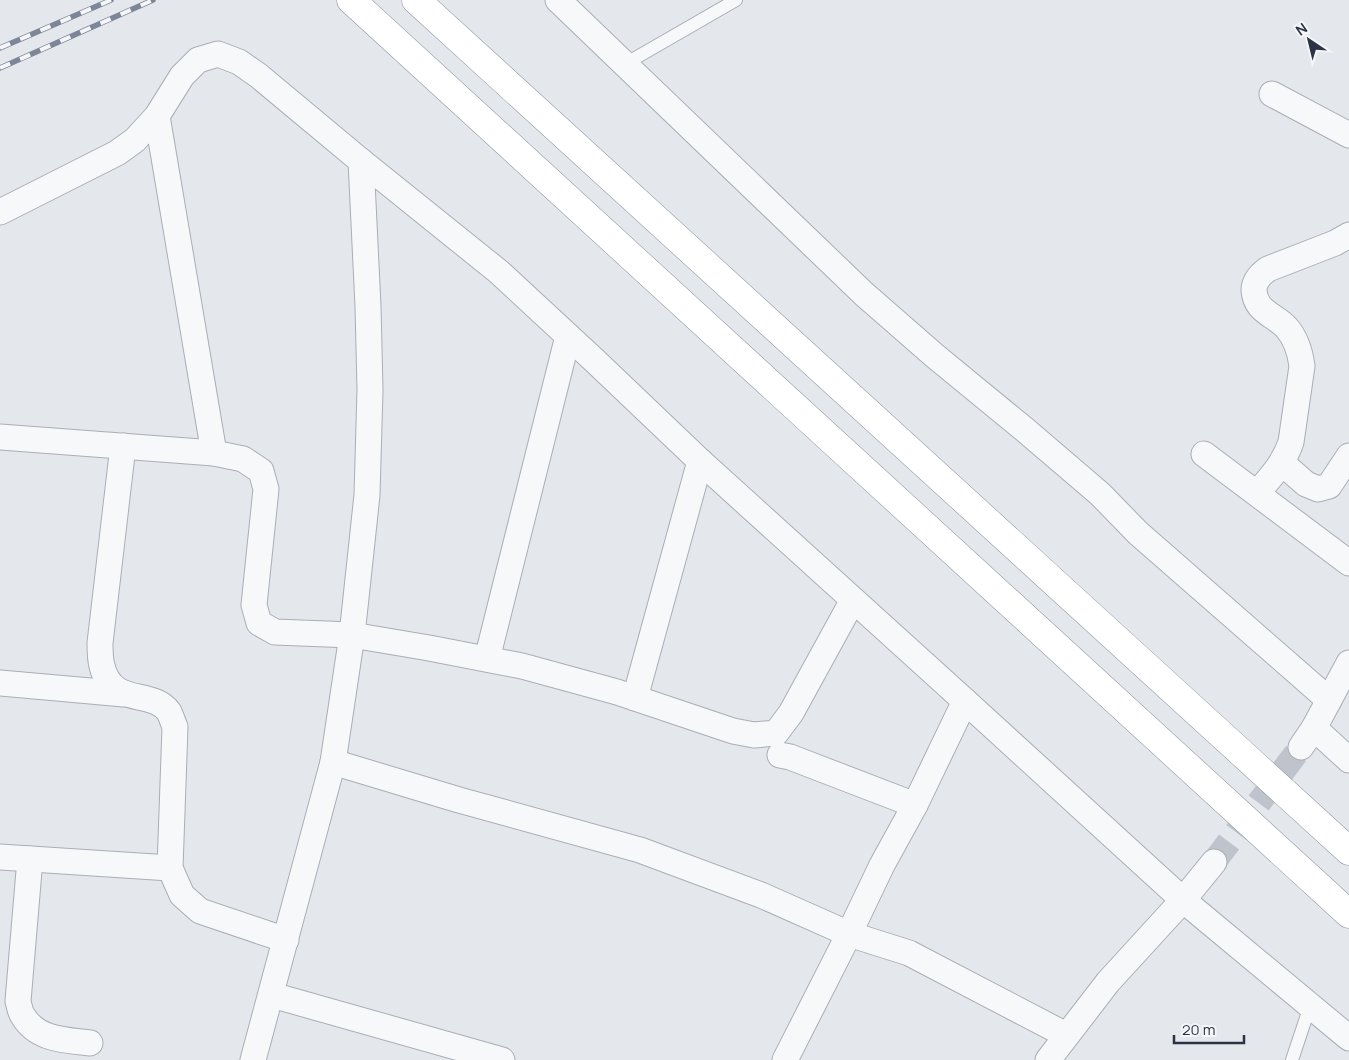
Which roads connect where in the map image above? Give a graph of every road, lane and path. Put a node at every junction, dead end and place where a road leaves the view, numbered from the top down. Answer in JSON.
{"nodes":[{"id":1,"x":351,"y":0,"type":"edge"},
{"id":2,"x":416,"y":0,"type":"edge"},
{"id":3,"x":558,"y":0,"type":"edge"},
{"id":4,"x":736,"y":0,"type":"edge"},
{"id":5,"x":625,"y":64,"type":"junction"},
{"id":6,"x":1272,"y":94,"type":"dead end"},
{"id":7,"x":157,"y":116,"type":"junction"},
{"id":8,"x":1349,"y":135,"type":"edge"},
{"id":9,"x":361,"y":161,"type":"junction"},
{"id":10,"x":0,"y":212,"type":"edge"},
{"id":11,"x":1349,"y":235,"type":"edge"},
{"id":12,"x":568,"y":336,"type":"junction"},
{"id":13,"x":0,"y":437,"type":"edge"},
{"id":14,"x":123,"y":446,"type":"junction"},
{"id":15,"x":214,"y":453,"type":"junction"},
{"id":16,"x":1204,"y":454,"type":"dead end"},
{"id":17,"x":1349,"y":456,"type":"edge"},
{"id":18,"x":700,"y":461,"type":"junction"},
{"id":19,"x":1282,"y":463,"type":"junction"},
{"id":20,"x":1257,"y":493,"type":"junction"},
{"id":21,"x":1349,"y":564,"type":"edge"},
{"id":22,"x":854,"y":600,"type":"junction"},
{"id":23,"x":352,"y":636,"type":"junction"},
{"id":24,"x":487,"y":659,"type":"junction"},
{"id":25,"x":1349,"y":663,"type":"edge"},
{"id":26,"x":0,"y":684,"type":"edge"},
{"id":27,"x":124,"y":694,"type":"junction"},
{"id":28,"x":635,"y":698,"type":"junction"},
{"id":29,"x":1329,"y":700,"type":"junction"},
{"id":30,"x":966,"y":701,"type":"junction"},
{"id":31,"x":780,"y":755,"type":"dead end"},
{"id":32,"x":1349,"y":760,"type":"edge"},
{"id":33,"x":333,"y":762,"type":"junction"},
{"id":34,"x":915,"y":805,"type":"junction"},
{"id":35,"x":1349,"y":851,"type":"edge"},
{"id":36,"x":0,"y":857,"type":"edge"},
{"id":37,"x":30,"y":859,"type":"junction"},
{"id":38,"x":1214,"y":862,"type":"tunnel mouth"},
{"id":39,"x":170,"y":868,"type":"junction"},
{"id":40,"x":1183,"y":900,"type":"junction"},
{"id":41,"x":1349,"y":914,"type":"edge"},
{"id":42,"x":849,"y":934,"type":"junction"},
{"id":43,"x":286,"y":940,"type":"junction"},
{"id":44,"x":272,"y":995,"type":"junction"},
{"id":45,"x":1310,"y":1006,"type":"junction"},
{"id":46,"x":1066,"y":1035,"type":"junction"},
{"id":47,"x":1349,"y":1038,"type":"edge"},
{"id":48,"x":90,"y":1043,"type":"dead end"},
{"id":49,"x":253,"y":1060,"type":"edge"},
{"id":50,"x":502,"y":1060,"type":"edge"},
{"id":51,"x":785,"y":1060,"type":"edge"},
{"id":52,"x":1048,"y":1060,"type":"edge"},
{"id":53,"x":1292,"y":1060,"type":"edge"}],
"edges":[{"from":1,"to":41,"type":"highway"},
{"from":2,"to":35,"type":"highway"},
{"from":3,"to":5,"type":"street"},
{"from":4,"to":5,"type":"lane"},
{"from":5,"to":29,"type":"street"},
{"from":6,"to":8,"type":"street"},
{"from":7,"to":9,"type":"street"},
{"from":7,"to":10,"type":"street"},
{"from":7,"to":15,"type":"street"},
{"from":9,"to":12,"type":"street"},
{"from":9,"to":23,"type":"street"},
{"from":11,"to":19,"type":"street"},
{"from":12,"to":18,"type":"street"},
{"from":12,"to":24,"type":"street"},
{"from":13,"to":14,"type":"street"},
{"from":14,"to":15,"type":"street"},
{"from":14,"to":27,"type":"street"},
{"from":15,"to":23,"type":"street"},
{"from":16,"to":20,"type":"street"},
{"from":17,"to":19,"type":"street"},
{"from":18,"to":22,"type":"street"},
{"from":18,"to":28,"type":"street"},
{"from":19,"to":20,"type":"street"},
{"from":20,"to":21,"type":"street"},
{"from":22,"to":28,"type":"street"},
{"from":22,"to":30,"type":"street"},
{"from":23,"to":24,"type":"street"},
{"from":23,"to":33,"type":"street"},
{"from":24,"to":28,"type":"street"},
{"from":25,"to":29,"type":"street"},
{"from":26,"to":27,"type":"street"},
{"from":27,"to":39,"type":"street"},
{"from":29,"to":32,"type":"street"},
{"from":30,"to":34,"type":"street"},
{"from":30,"to":40,"type":"street"},
{"from":31,"to":34,"type":"street"},
{"from":33,"to":42,"type":"street"},
{"from":33,"to":43,"type":"street"},
{"from":34,"to":42,"type":"street"},
{"from":36,"to":37,"type":"street"},
{"from":37,"to":39,"type":"street"},
{"from":37,"to":48,"type":"street"},
{"from":38,"to":40,"type":"street"},
{"from":39,"to":43,"type":"street"},
{"from":40,"to":45,"type":"street"},
{"from":40,"to":46,"type":"street"},
{"from":42,"to":46,"type":"street"},
{"from":42,"to":51,"type":"street"},
{"from":43,"to":44,"type":"street"},
{"from":44,"to":49,"type":"street"},
{"from":44,"to":50,"type":"street"},
{"from":45,"to":47,"type":"street"},
{"from":45,"to":53,"type":"lane"},
{"from":46,"to":52,"type":"street"}]}
